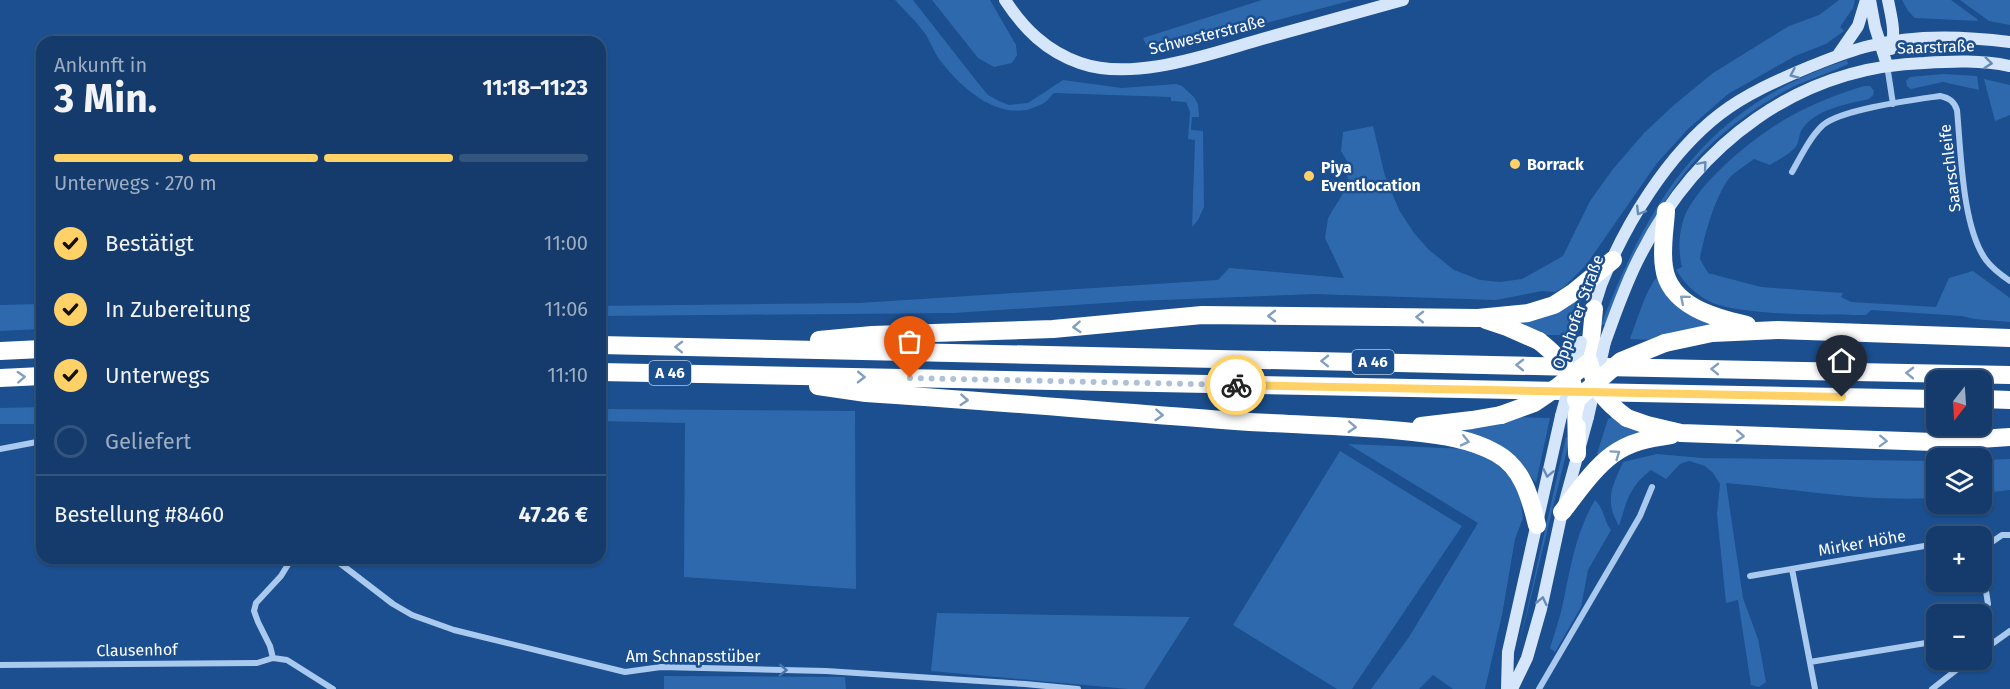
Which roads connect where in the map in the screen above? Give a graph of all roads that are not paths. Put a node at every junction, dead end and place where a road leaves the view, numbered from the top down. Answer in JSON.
{"nodes":[{"id":1,"x":1005,"y":0,"type":"edge"},
{"id":2,"x":1403,"y":0,"type":"edge"},
{"id":3,"x":1868,"y":0,"type":"edge"},
{"id":4,"x":1888,"y":0,"type":"edge"},
{"id":5,"x":1893,"y":41,"type":"junction"},
{"id":6,"x":2010,"y":42,"type":"edge"},
{"id":7,"x":1880,"y":43,"type":"junction"},
{"id":8,"x":1838,"y":55,"type":"junction"},
{"id":9,"x":1887,"y":65,"type":"junction"},
{"id":10,"x":2010,"y":66,"type":"edge"},
{"id":11,"x":1893,"y":104,"type":"junction"},
{"id":12,"x":1792,"y":172,"type":"dead end"},
{"id":13,"x":1666,"y":211,"type":"junction"},
{"id":14,"x":1613,"y":260,"type":"junction"},
{"id":15,"x":2010,"y":281,"type":"edge"},
{"id":16,"x":1594,"y":309,"type":"joint"},
{"id":17,"x":1479,"y":318,"type":"junction"},
{"id":18,"x":1778,"y":330,"type":"junction"},
{"id":19,"x":2010,"y":338,"type":"edge"},
{"id":20,"x":1593,"y":342,"type":"junction"},
{"id":21,"x":606,"y":345,"type":"edge"},
{"id":22,"x":737,"y":348,"type":"junction"},
{"id":23,"x":36,"y":349,"type":"edge"},
{"id":24,"x":0,"y":351,"type":"edge"},
{"id":25,"x":1589,"y":362,"type":"junction"},
{"id":26,"x":606,"y":372,"type":"edge"},
{"id":27,"x":739,"y":375,"type":"junction"},
{"id":28,"x":2010,"y":375,"type":"edge"},
{"id":29,"x":36,"y":376,"type":"edge"},
{"id":30,"x":1571,"y":377,"type":"junction"},
{"id":31,"x":0,"y":378,"type":"edge"},
{"id":32,"x":1594,"y":382,"type":"junction"},
{"id":33,"x":1926,"y":399,"type":"edge"},
{"id":34,"x":1992,"y":399,"type":"edge"},
{"id":35,"x":2010,"y":400,"type":"edge"},
{"id":36,"x":1576,"y":412,"type":"junction"},
{"id":37,"x":1386,"y":429,"type":"junction"},
{"id":38,"x":1681,"y":433,"type":"junction"},
{"id":39,"x":2010,"y":437,"type":"edge"},
{"id":40,"x":36,"y":442,"type":"edge"},
{"id":41,"x":0,"y":449,"type":"edge"},
{"id":42,"x":1577,"y":454,"type":"joint"},
{"id":43,"x":1652,"y":487,"type":"dead end"},
{"id":44,"x":1562,"y":512,"type":"junction"},
{"id":45,"x":1537,"y":525,"type":"junction"},
{"id":46,"x":2010,"y":535,"type":"edge"},
{"id":47,"x":1992,"y":541,"type":"edge"},
{"id":48,"x":1926,"y":546,"type":"edge"},
{"id":49,"x":288,"y":564,"type":"edge"},
{"id":50,"x":341,"y":564,"type":"edge"},
{"id":51,"x":1792,"y":569,"type":"junction"},
{"id":52,"x":1750,"y":576,"type":"dead end"},
{"id":53,"x":1986,"y":592,"type":"edge"},
{"id":54,"x":1988,"y":604,"type":"dead end"},
{"id":55,"x":2010,"y":631,"type":"edge"},
{"id":56,"x":1926,"y":643,"type":"edge"},
{"id":57,"x":1992,"y":644,"type":"edge"},
{"id":58,"x":273,"y":658,"type":"junction"},
{"id":59,"x":1809,"y":662,"type":"junction"},
{"id":60,"x":0,"y":665,"type":"edge"},
{"id":61,"x":1956,"y":670,"type":"edge"},
{"id":62,"x":333,"y":689,"type":"edge"},
{"id":63,"x":1078,"y":689,"type":"edge"},
{"id":64,"x":1510,"y":689,"type":"edge"},
{"id":65,"x":1539,"y":689,"type":"edge"},
{"id":66,"x":1815,"y":689,"type":"edge"},
{"id":67,"x":1932,"y":689,"type":"edge"}],
"edges":[{"from":1,"to":2,"type":"street","name":"Schwesterstraße"},
{"from":3,"to":7,"type":"street"},
{"from":3,"to":8,"type":"street"},
{"from":4,"to":5,"type":"street"},
{"from":5,"to":6,"type":"street","name":"Saarstraße"},
{"from":5,"to":7,"type":"street","name":"Saarstraße"},
{"from":5,"to":9,"type":"street","name":"Saarstraße"},
{"from":7,"to":8,"type":"street","name":"Opphofer Straße"},
{"from":7,"to":9,"type":"street"},
{"from":8,"to":14,"type":"street","name":"Opphofer Straße","one_way":true},
{"from":9,"to":10,"type":"street","name":"Saarstraße","one_way":true},
{"from":9,"to":11,"type":"street"},
{"from":13,"to":9,"type":"street","name":"Opphofer Straße","one_way":true},
{"from":11,"to":12,"type":"street","name":"Saarschleife"},
{"from":11,"to":15,"type":"street","name":"Saarschleife"},
{"from":18,"to":13,"type":"highway","one_way":true},
{"from":13,"to":20,"type":"street","name":"Opphofer Straße"},
{"from":14,"to":16,"type":"street","name":"Opphofer Straße"},
{"from":14,"to":17,"type":"highway"},
{"from":16,"to":20,"type":"highway"},
{"from":17,"to":22,"type":"highway","one_way":true},
{"from":17,"to":30,"type":"highway","bridge":true},
{"from":18,"to":19,"type":"highway"},
{"from":18,"to":32,"type":"highway","bridge":true},
{"from":20,"to":25,"type":"highway"},
{"from":20,"to":30,"type":"street","name":"Opphofer Straße","bridge":true},
{"from":20,"to":32,"type":"street","name":"Opphofer Straße","bridge":true},
{"from":22,"to":21,"type":"highway","number":"A 46","one_way":true},
{"from":28,"to":22,"type":"highway","number":"A 46","one_way":true},
{"from":23,"to":24,"type":"highway"},
{"from":25,"to":30,"type":"highway","bridge":true},
{"from":25,"to":32,"type":"highway","bridge":true},
{"from":26,"to":27,"type":"highway","number":"A 46"},
{"from":27,"to":33,"type":"highway","number":"A 46","one_way":true},
{"from":27,"to":37,"type":"highway","one_way":true},
{"from":31,"to":29,"type":"highway","one_way":true},
{"from":30,"to":36,"type":"highway","bridge":true},
{"from":30,"to":37,"type":"highway","bridge":true},
{"from":32,"to":36,"type":"highway","bridge":true},
{"from":32,"to":38,"type":"highway","bridge":true},
{"from":34,"to":35,"type":"highway"},
{"from":36,"to":42,"type":"highway"},
{"from":36,"to":45,"type":"street","one_way":true},
{"from":37,"to":45,"type":"highway","one_way":true},
{"from":38,"to":39,"type":"highway","one_way":true},
{"from":44,"to":38,"type":"highway","one_way":true},
{"from":40,"to":41,"type":"street"},
{"from":42,"to":44,"type":"street"},
{"from":43,"to":65,"type":"street"},
{"from":64,"to":44,"type":"street","one_way":true},
{"from":45,"to":64,"type":"street"},
{"from":46,"to":47,"type":"street"},
{"from":48,"to":51,"type":"street","name":"Mirker Höhe"},
{"from":49,"to":58,"type":"street"},
{"from":50,"to":63,"type":"street","name":"Am Schnapsstüber","one_way":true},
{"from":51,"to":52,"type":"street","name":"Mirker Höhe"},
{"from":51,"to":59,"type":"street"},
{"from":53,"to":54,"type":"street"},
{"from":55,"to":57,"type":"street"},
{"from":56,"to":59,"type":"street"},
{"from":58,"to":60,"type":"street","name":"Clausenhof"},
{"from":58,"to":62,"type":"street"},
{"from":59,"to":66,"type":"street"},
{"from":61,"to":67,"type":"street"}]}
